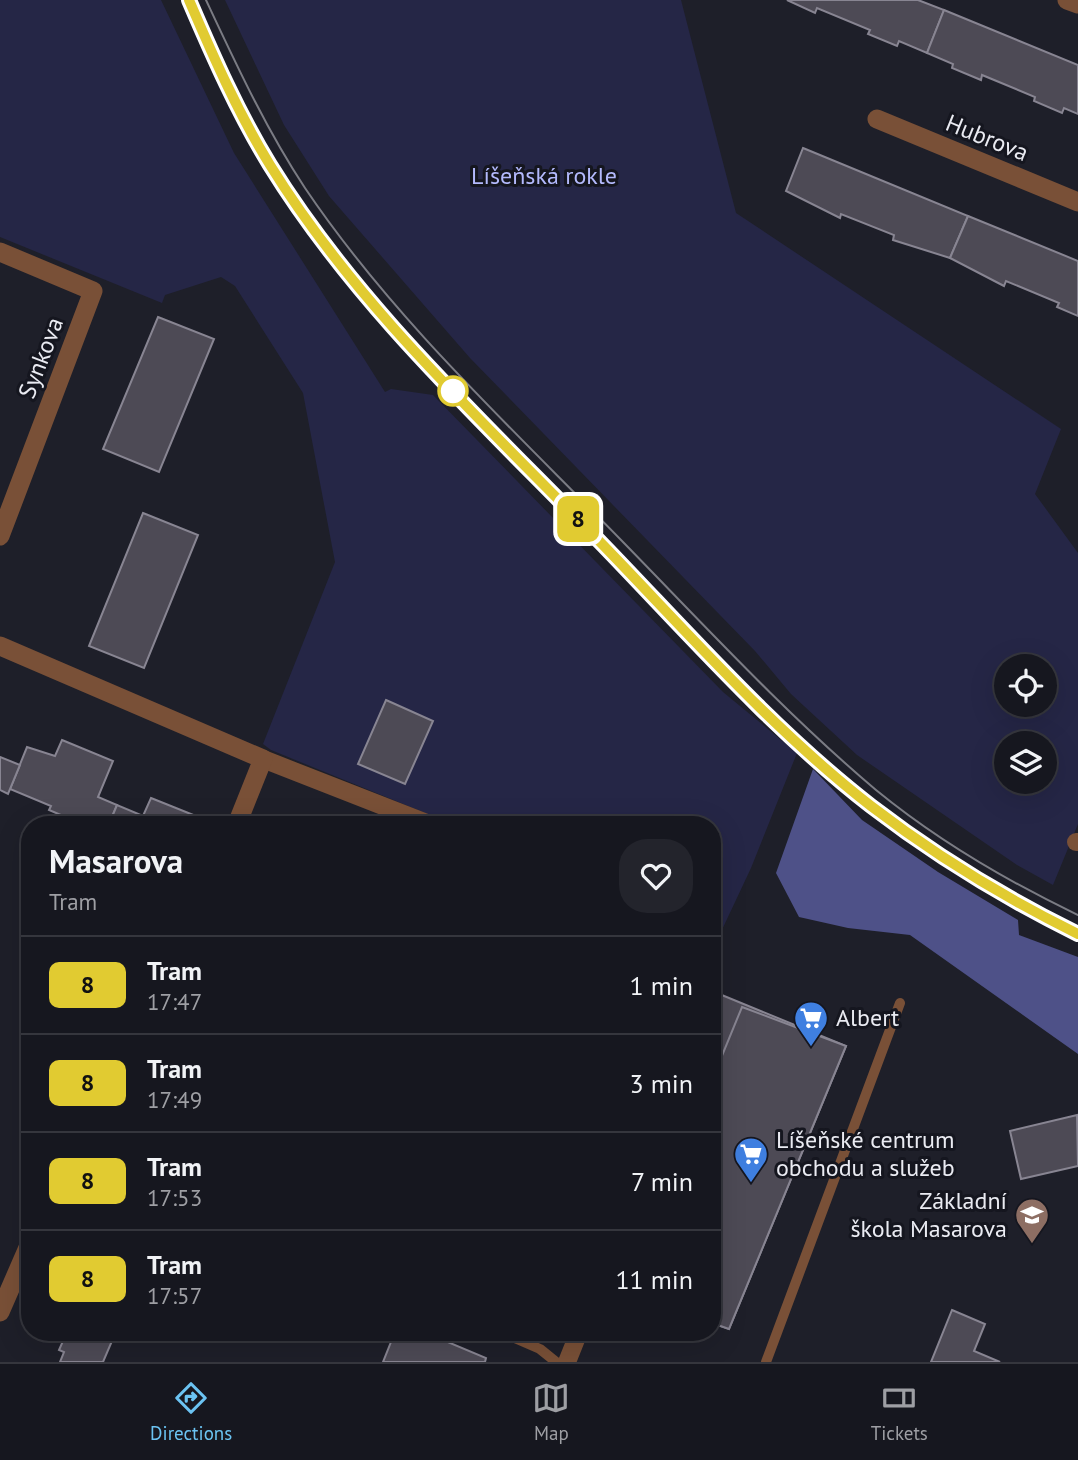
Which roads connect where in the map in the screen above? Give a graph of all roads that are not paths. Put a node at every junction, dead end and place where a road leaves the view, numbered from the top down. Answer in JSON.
{"nodes":[{"id":1,"x":1067,"y":0,"type":"edge"},
{"id":2,"x":1078,"y":4,"type":"edge"},
{"id":3,"x":877,"y":119,"type":"dead end"},
{"id":4,"x":1078,"y":202,"type":"edge"},
{"id":5,"x":0,"y":252,"type":"edge"},
{"id":6,"x":0,"y":536,"type":"edge"},
{"id":7,"x":0,"y":646,"type":"edge"},
{"id":8,"x":263,"y":760,"type":"junction"},
{"id":9,"x":240,"y":816,"type":"edge"},
{"id":10,"x":408,"y":816,"type":"edge"},
{"id":11,"x":900,"y":1003,"type":"dead end"},
{"id":12,"x":21,"y":1264,"type":"edge"},
{"id":13,"x":0,"y":1312,"type":"edge"},
{"id":14,"x":522,"y":1341,"type":"edge"},
{"id":15,"x":575,"y":1341,"type":"edge"},
{"id":16,"x":556,"y":1362,"type":"edge"},
{"id":17,"x":567,"y":1362,"type":"edge"},
{"id":18,"x":766,"y":1362,"type":"edge"}],
"edges":[{"from":1,"to":2,"type":"street"},
{"from":3,"to":4,"type":"street","name":"Hubrova"},
{"from":5,"to":6,"type":"street","name":"Synkova"},
{"from":7,"to":8,"type":"street"},
{"from":8,"to":9,"type":"street"},
{"from":8,"to":10,"type":"street"},
{"from":11,"to":18,"type":"lane"},
{"from":12,"to":13,"type":"street"},
{"from":14,"to":16,"type":"lane"},
{"from":15,"to":17,"type":"street"}]}
